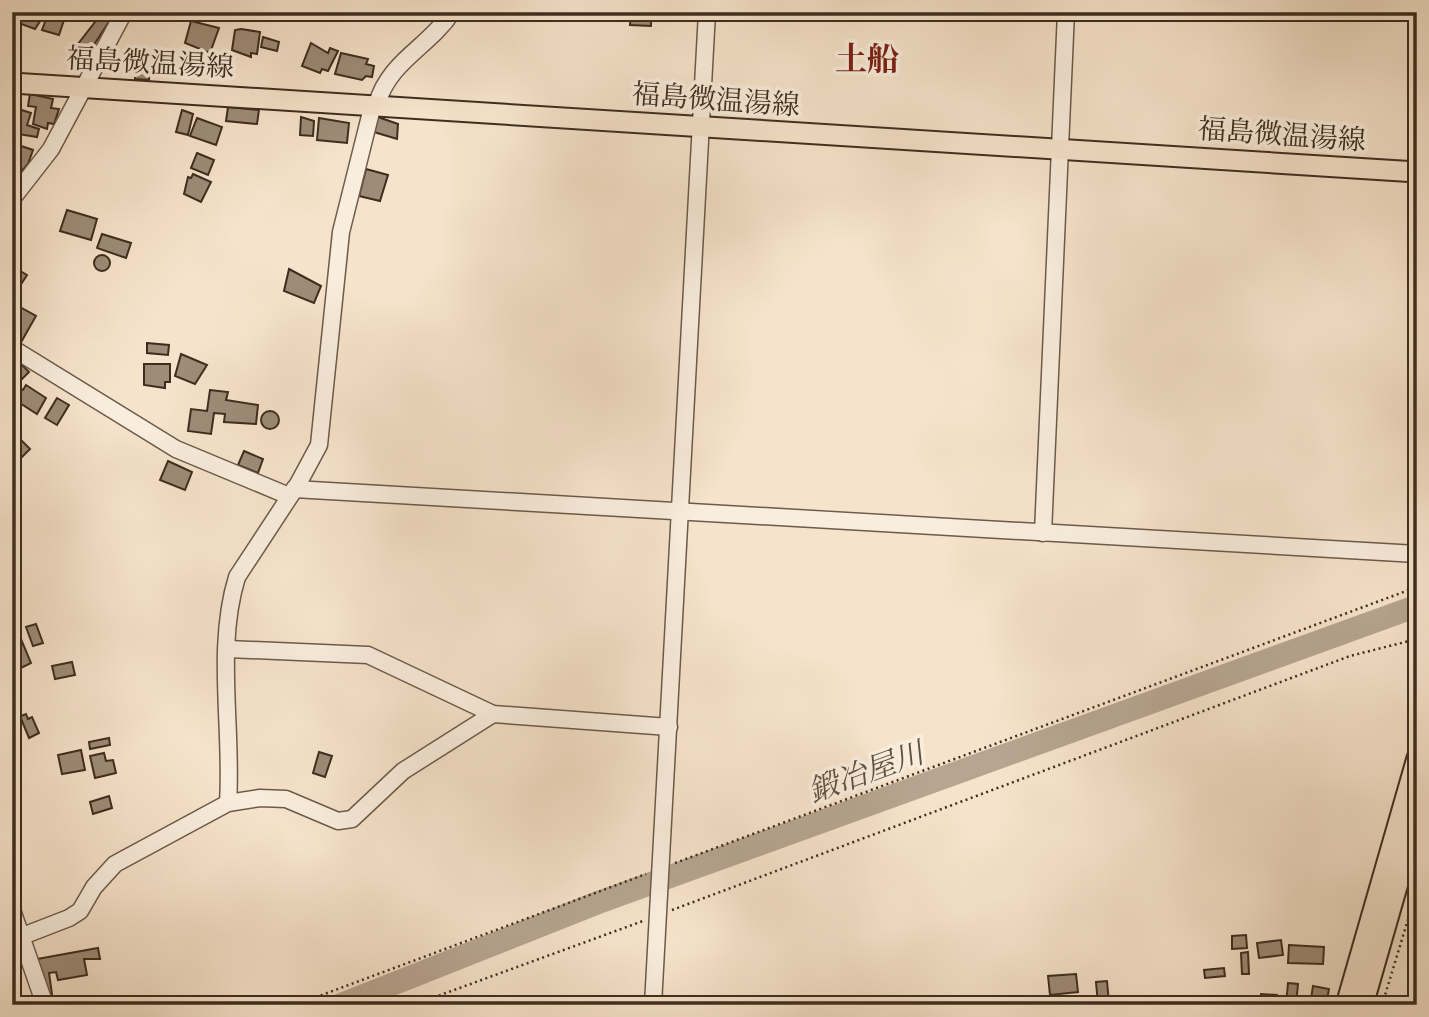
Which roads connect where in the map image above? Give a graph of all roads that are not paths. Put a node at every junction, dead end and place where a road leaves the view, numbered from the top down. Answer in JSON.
{"nodes":[{"id":1,"x":124,"y":12,"type":"edge"},
{"id":2,"x":452,"y":12,"type":"edge"},
{"id":3,"x":706,"y":12,"type":"edge"},
{"id":4,"x":1066,"y":12,"type":"edge"},
{"id":5,"x":12,"y":83,"type":"edge"},
{"id":6,"x":86,"y":87,"type":"junction"},
{"id":7,"x":375,"y":104,"type":"junction"},
{"id":8,"x":699,"y":127,"type":"junction"},
{"id":9,"x":1058,"y":149,"type":"junction"},
{"id":10,"x":1417,"y":172,"type":"edge"},
{"id":11,"x":12,"y":198,"type":"edge"},
{"id":12,"x":12,"y":348,"type":"edge"},
{"id":13,"x":291,"y":493,"type":"junction"},
{"id":14,"x":681,"y":512,"type":"junction"},
{"id":15,"x":1043,"y":533,"type":"junction"},
{"id":16,"x":1417,"y":554,"type":"edge"},
{"id":17,"x":228,"y":649,"type":"junction"},
{"id":18,"x":493,"y":714,"type":"junction"},
{"id":19,"x":669,"y":727,"type":"junction"},
{"id":20,"x":1417,"y":758,"type":"edge"},
{"id":21,"x":228,"y":803,"type":"junction"},
{"id":22,"x":1417,"y":817,"type":"edge"},
{"id":23,"x":12,"y":910,"type":"edge"},
{"id":24,"x":20,"y":937,"type":"junction"},
{"id":25,"x":45,"y":1005,"type":"edge"},
{"id":26,"x":653,"y":1005,"type":"edge"},
{"id":27,"x":1346,"y":1005,"type":"edge"},
{"id":28,"x":1363,"y":1005,"type":"edge"}],
"edges":[{"from":1,"to":6,"type":"street"},
{"from":2,"to":7,"type":"street"},
{"from":3,"to":8,"type":"street"},
{"from":4,"to":9,"type":"street"},
{"from":5,"to":6,"type":"main road","name":"福島微温湯線"},
{"from":6,"to":7,"type":"main road","name":"福島微温湯線"},
{"from":6,"to":11,"type":"street"},
{"from":7,"to":8,"type":"main road","name":"福島微温湯線"},
{"from":7,"to":13,"type":"street"},
{"from":8,"to":9,"type":"main road","name":"福島微温湯線"},
{"from":8,"to":14,"type":"street"},
{"from":9,"to":10,"type":"main road","name":"福島微温湯線"},
{"from":9,"to":15,"type":"street"},
{"from":12,"to":13,"type":"street"},
{"from":13,"to":14,"type":"street"},
{"from":13,"to":17,"type":"street"},
{"from":14,"to":15,"type":"street"},
{"from":14,"to":19,"type":"street"},
{"from":15,"to":16,"type":"street"},
{"from":17,"to":18,"type":"street"},
{"from":17,"to":21,"type":"street"},
{"from":18,"to":19,"type":"street"},
{"from":18,"to":21,"type":"street"},
{"from":19,"to":26,"type":"street"},
{"from":20,"to":27,"type":"main road"},
{"from":21,"to":24,"type":"street"},
{"from":22,"to":28,"type":"main road"},
{"from":23,"to":24,"type":"street"},
{"from":24,"to":25,"type":"street"}]}
